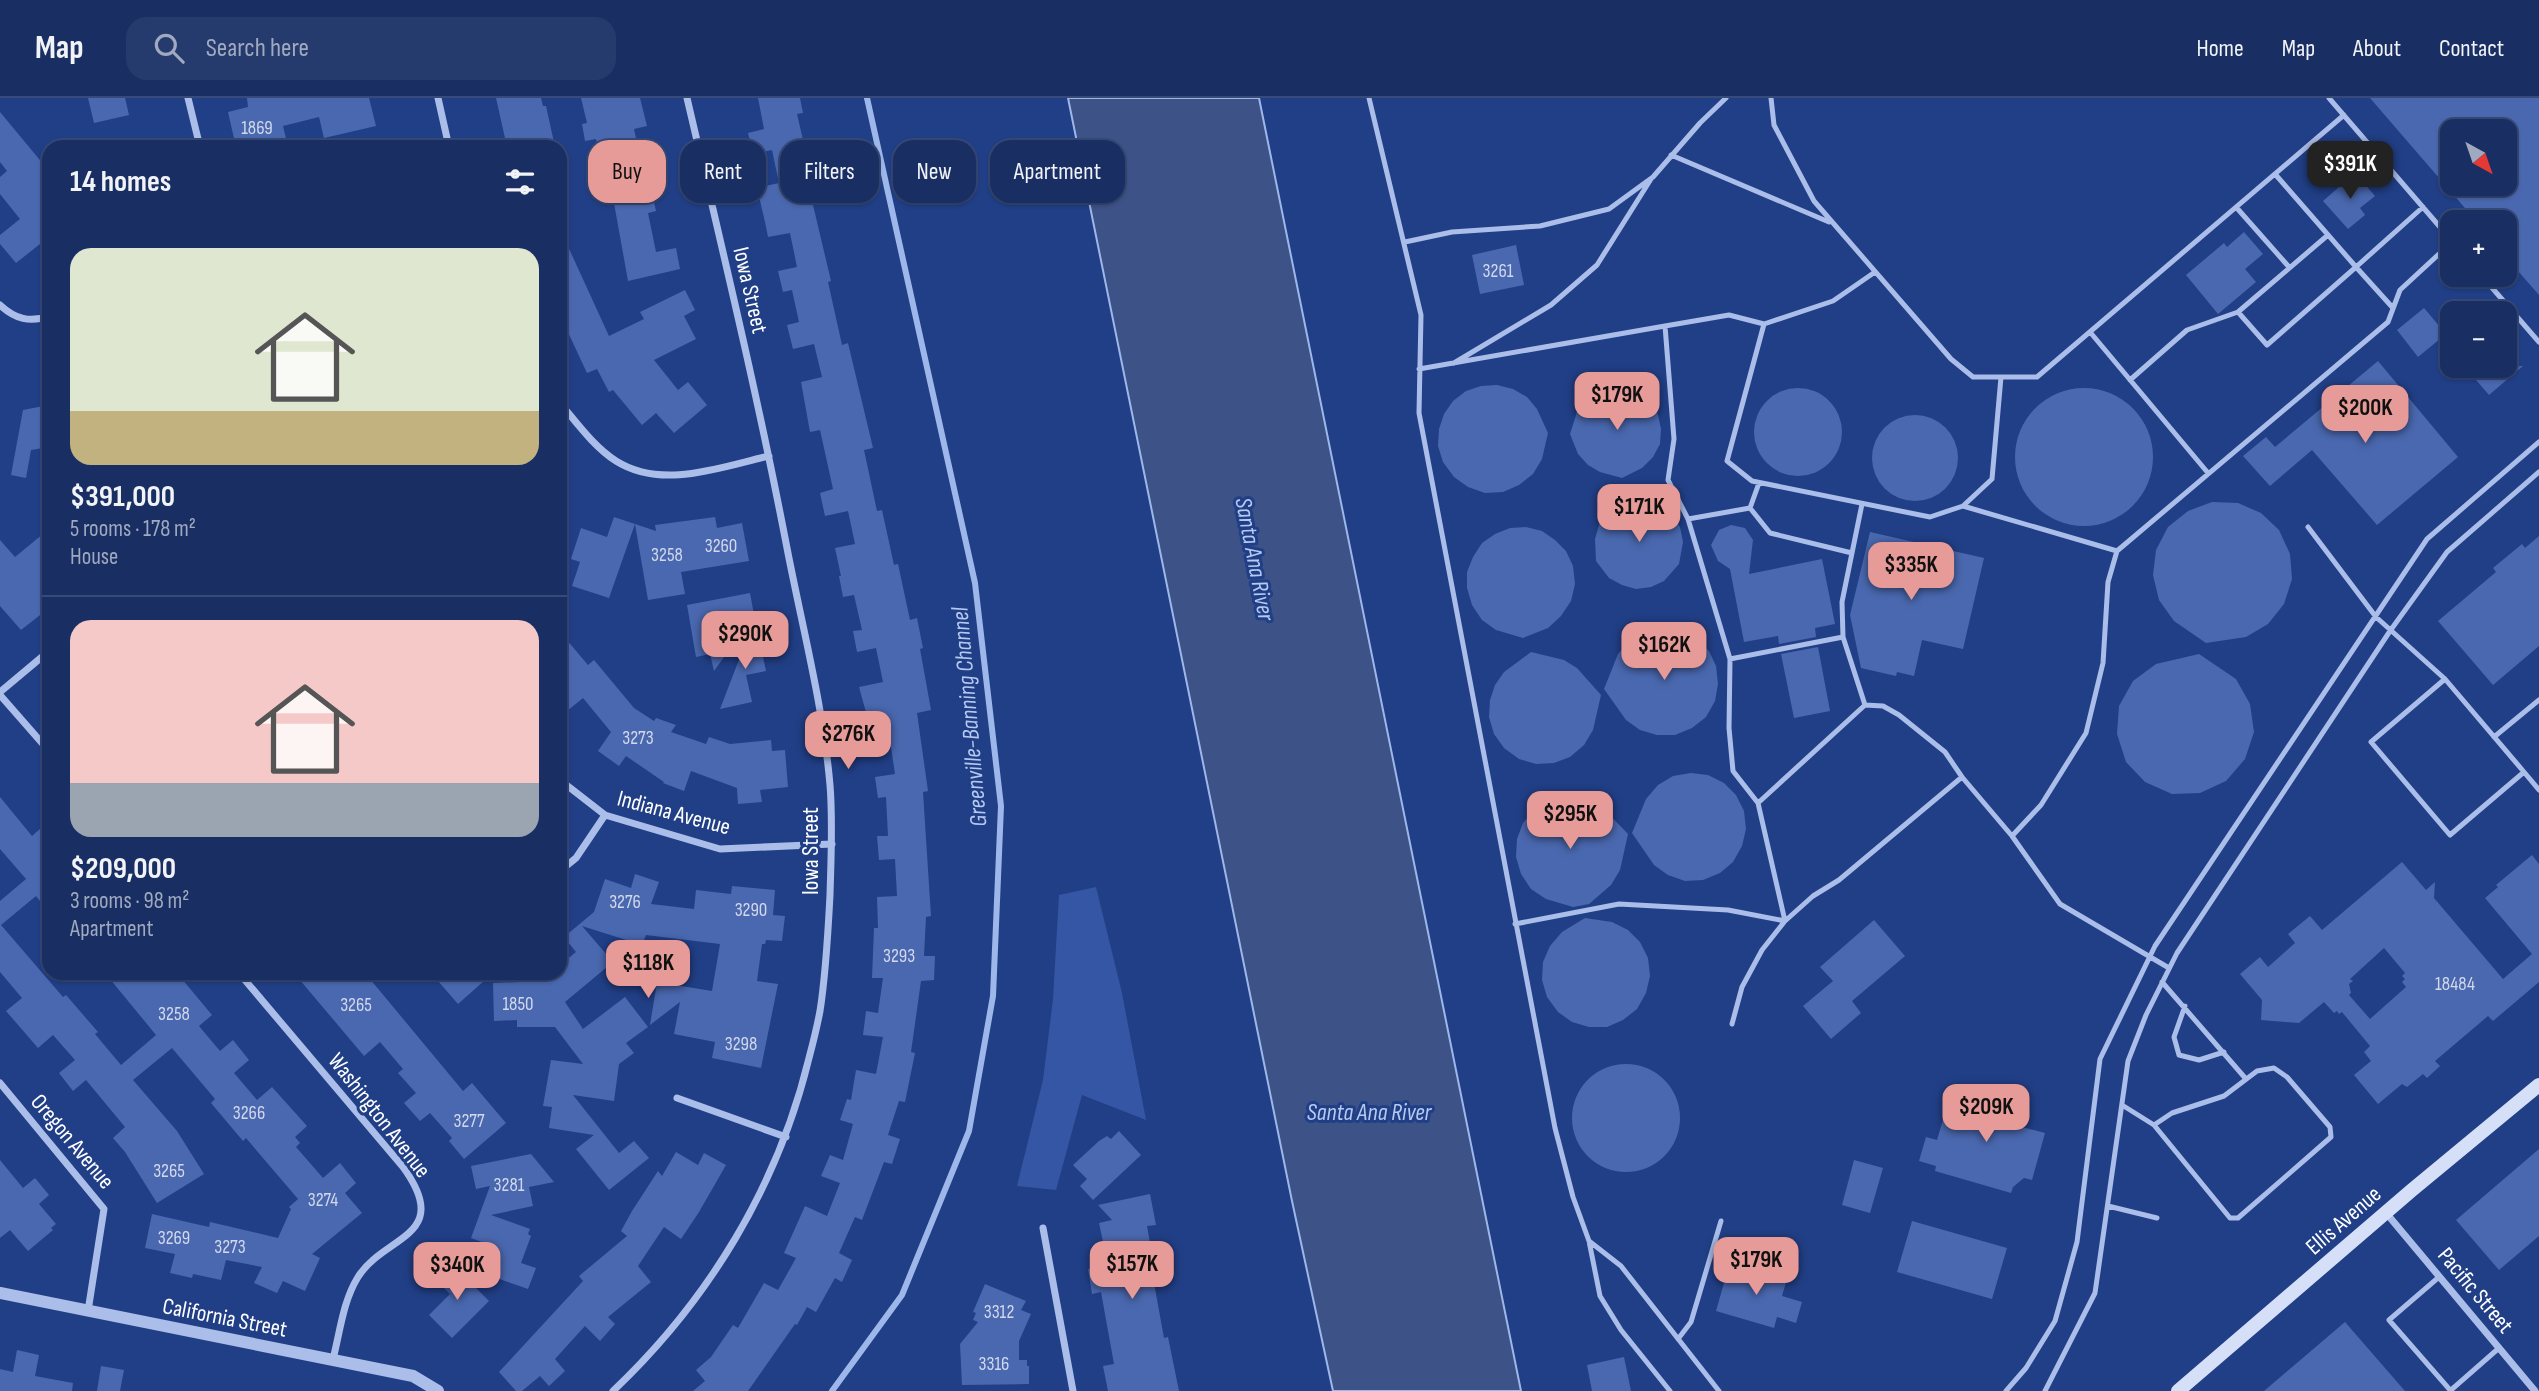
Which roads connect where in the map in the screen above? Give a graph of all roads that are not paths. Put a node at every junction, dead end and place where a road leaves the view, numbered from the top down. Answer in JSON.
{"nodes":[{"id":1,"x":188,"y":98,"type":"edge"},
{"id":2,"x":438,"y":98,"type":"edge"},
{"id":3,"x":687,"y":98,"type":"edge"},
{"id":4,"x":1369,"y":98,"type":"edge"},
{"id":5,"x":1726,"y":98,"type":"edge"},
{"id":6,"x":1770,"y":98,"type":"edge"},
{"id":7,"x":2329,"y":98,"type":"edge"},
{"id":8,"x":2344,"y":115,"type":"junction"},
{"id":9,"x":198,"y":140,"type":"edge"},
{"id":10,"x":447,"y":140,"type":"edge"},
{"id":11,"x":1671,"y":155,"type":"junction"},
{"id":12,"x":2275,"y":174,"type":"junction"},
{"id":13,"x":1653,"y":177,"type":"junction"},
{"id":14,"x":2236,"y":207,"type":"junction"},
{"id":15,"x":2423,"y":207,"type":"junction"},
{"id":16,"x":1833,"y":223,"type":"junction"},
{"id":17,"x":2440,"y":228,"type":"edge"},
{"id":18,"x":2328,"y":234,"type":"junction"},
{"id":19,"x":1405,"y":242,"type":"junction"},
{"id":20,"x":2440,"y":253,"type":"edge"},
{"id":21,"x":2289,"y":267,"type":"junction"},
{"id":22,"x":2356,"y":267,"type":"junction"},
{"id":23,"x":1874,"y":272,"type":"junction"},
{"id":24,"x":2491,"y":287,"type":"edge"},
{"id":25,"x":0,"y":304,"type":"edge"},
{"id":26,"x":2393,"y":308,"type":"junction"},
{"id":27,"x":2238,"y":312,"type":"junction"},
{"id":28,"x":42,"y":319,"type":"edge"},
{"id":29,"x":1764,"y":324,"type":"junction"},
{"id":30,"x":1665,"y":326,"type":"junction"},
{"id":31,"x":2090,"y":332,"type":"junction"},
{"id":32,"x":2539,"y":342,"type":"edge"},
{"id":33,"x":1454,"y":363,"type":"junction"},
{"id":34,"x":1419,"y":369,"type":"junction"},
{"id":35,"x":2001,"y":377,"type":"junction"},
{"id":36,"x":2130,"y":380,"type":"junction"},
{"id":37,"x":567,"y":411,"type":"edge"},
{"id":38,"x":2539,"y":442,"type":"edge"},
{"id":39,"x":769,"y":456,"type":"junction"},
{"id":40,"x":2539,"y":472,"type":"edge"},
{"id":41,"x":2208,"y":473,"type":"junction"},
{"id":42,"x":1759,"y":483,"type":"junction"},
{"id":43,"x":1862,"y":504,"type":"junction"},
{"id":44,"x":1963,"y":506,"type":"junction"},
{"id":45,"x":1750,"y":508,"type":"junction"},
{"id":46,"x":1688,"y":519,"type":"junction"},
{"id":47,"x":2308,"y":527,"type":"dead end"},
{"id":48,"x":2117,"y":551,"type":"junction"},
{"id":49,"x":1852,"y":553,"type":"junction"},
{"id":50,"x":2376,"y":617,"type":"junction"},
{"id":51,"x":2390,"y":631,"type":"junction"},
{"id":52,"x":1843,"y":637,"type":"junction"},
{"id":53,"x":42,"y":657,"type":"edge"},
{"id":54,"x":1730,"y":659,"type":"junction"},
{"id":55,"x":2445,"y":679,"type":"junction"},
{"id":56,"x":0,"y":693,"type":"edge"},
{"id":57,"x":2538,"y":702,"type":"edge"},
{"id":58,"x":1865,"y":705,"type":"junction"},
{"id":59,"x":2494,"y":737,"type":"junction"},
{"id":60,"x":42,"y":743,"type":"edge"},
{"id":61,"x":2524,"y":772,"type":"junction"},
{"id":62,"x":1962,"y":777,"type":"junction"},
{"id":63,"x":567,"y":785,"type":"edge"},
{"id":64,"x":2539,"y":790,"type":"edge"},
{"id":65,"x":1758,"y":803,"type":"junction"},
{"id":66,"x":605,"y":815,"type":"junction"},
{"id":67,"x":2012,"y":836,"type":"junction"},
{"id":68,"x":832,"y":844,"type":"junction"},
{"id":69,"x":567,"y":865,"type":"edge"},
{"id":70,"x":1785,"y":921,"type":"junction"},
{"id":71,"x":1515,"y":925,"type":"junction"},
{"id":72,"x":2149,"y":958,"type":"junction"},
{"id":73,"x":2169,"y":968,"type":"junction"},
{"id":74,"x":245,"y":980,"type":"edge"},
{"id":75,"x":2162,"y":982,"type":"junction"},
{"id":76,"x":2185,"y":1006,"type":"junction"},
{"id":77,"x":1732,"y":1024,"type":"dead end"},
{"id":78,"x":2224,"y":1052,"type":"junction"},
{"id":79,"x":2246,"y":1079,"type":"junction"},
{"id":80,"x":0,"y":1083,"type":"edge"},
{"id":81,"x":2539,"y":1085,"type":"edge"},
{"id":82,"x":677,"y":1098,"type":"dead end"},
{"id":83,"x":2122,"y":1105,"type":"junction"},
{"id":84,"x":2154,"y":1125,"type":"junction"},
{"id":85,"x":786,"y":1138,"type":"junction"},
{"id":86,"x":2108,"y":1206,"type":"junction"},
{"id":87,"x":2387,"y":1214,"type":"junction"},
{"id":88,"x":2157,"y":1218,"type":"dead end"},
{"id":89,"x":1721,"y":1221,"type":"dead end"},
{"id":90,"x":1043,"y":1228,"type":"dead end"},
{"id":91,"x":1589,"y":1241,"type":"junction"},
{"id":92,"x":2440,"y":1277,"type":"junction"},
{"id":93,"x":0,"y":1293,"type":"edge"},
{"id":94,"x":88,"y":1311,"type":"junction"},
{"id":95,"x":1678,"y":1339,"type":"junction"},
{"id":96,"x":2499,"y":1348,"type":"junction"},
{"id":97,"x":333,"y":1359,"type":"junction"},
{"id":98,"x":438,"y":1391,"type":"edge"},
{"id":99,"x":613,"y":1391,"type":"edge"},
{"id":100,"x":1073,"y":1391,"type":"edge"},
{"id":101,"x":1670,"y":1391,"type":"edge"},
{"id":102,"x":1719,"y":1391,"type":"edge"},
{"id":103,"x":2006,"y":1391,"type":"edge"},
{"id":104,"x":2045,"y":1391,"type":"edge"},
{"id":105,"x":2178,"y":1391,"type":"edge"},
{"id":106,"x":2450,"y":1391,"type":"edge"},
{"id":107,"x":2535,"y":1391,"type":"edge"}],
"edges":[{"from":1,"to":9,"type":"street"},
{"from":2,"to":10,"type":"street"},
{"from":3,"to":39,"type":"street","name":"Iowa Street"},
{"from":4,"to":19,"type":"lane"},
{"from":5,"to":11,"type":"lane"},
{"from":6,"to":16,"type":"lane"},
{"from":7,"to":8,"type":"lane"},
{"from":8,"to":12,"type":"lane"},
{"from":8,"to":15,"type":"lane"},
{"from":11,"to":13,"type":"lane"},
{"from":11,"to":16,"type":"lane"},
{"from":12,"to":14,"type":"lane"},
{"from":12,"to":18,"type":"lane"},
{"from":13,"to":19,"type":"lane"},
{"from":13,"to":33,"type":"lane"},
{"from":14,"to":21,"type":"lane"},
{"from":14,"to":31,"type":"lane"},
{"from":15,"to":17,"type":"lane"},
{"from":15,"to":22,"type":"lane"},
{"from":16,"to":23,"type":"lane"},
{"from":18,"to":21,"type":"lane"},
{"from":18,"to":22,"type":"lane"},
{"from":19,"to":34,"type":"lane"},
{"from":20,"to":26,"type":"lane"},
{"from":21,"to":27,"type":"lane"},
{"from":22,"to":26,"type":"lane"},
{"from":22,"to":27,"type":"lane"},
{"from":23,"to":29,"type":"lane"},
{"from":23,"to":35,"type":"lane"},
{"from":24,"to":32,"type":"lane"},
{"from":25,"to":28,"type":"street"},
{"from":26,"to":41,"type":"lane"},
{"from":27,"to":36,"type":"lane"},
{"from":29,"to":30,"type":"lane"},
{"from":29,"to":42,"type":"lane"},
{"from":30,"to":33,"type":"lane"},
{"from":30,"to":46,"type":"lane"},
{"from":31,"to":35,"type":"lane"},
{"from":31,"to":36,"type":"lane"},
{"from":33,"to":34,"type":"lane"},
{"from":34,"to":71,"type":"lane"},
{"from":35,"to":44,"type":"lane"},
{"from":36,"to":41,"type":"lane"},
{"from":37,"to":39,"type":"street"},
{"from":38,"to":50,"type":"lane"},
{"from":39,"to":68,"type":"street","name":"Iowa Street"},
{"from":40,"to":51,"type":"lane"},
{"from":41,"to":48,"type":"lane"},
{"from":42,"to":43,"type":"lane"},
{"from":42,"to":45,"type":"lane"},
{"from":43,"to":44,"type":"lane"},
{"from":43,"to":49,"type":"lane"},
{"from":44,"to":48,"type":"lane"},
{"from":45,"to":46,"type":"lane"},
{"from":45,"to":49,"type":"lane"},
{"from":46,"to":54,"type":"lane"},
{"from":47,"to":50,"type":"lane"},
{"from":48,"to":67,"type":"lane"},
{"from":49,"to":52,"type":"lane"},
{"from":50,"to":51,"type":"lane"},
{"from":50,"to":72,"type":"lane"},
{"from":51,"to":55,"type":"lane"},
{"from":51,"to":73,"type":"lane"},
{"from":52,"to":54,"type":"lane"},
{"from":52,"to":58,"type":"lane"},
{"from":53,"to":56,"type":"street"},
{"from":54,"to":65,"type":"lane"},
{"from":55,"to":59,"type":"lane"},
{"from":55,"to":61,"type":"lane"},
{"from":56,"to":60,"type":"street"},
{"from":57,"to":59,"type":"lane"},
{"from":58,"to":62,"type":"lane"},
{"from":58,"to":65,"type":"lane"},
{"from":59,"to":61,"type":"lane"},
{"from":61,"to":64,"type":"lane"},
{"from":62,"to":67,"type":"lane"},
{"from":62,"to":70,"type":"lane"},
{"from":63,"to":66,"type":"street","name":"Indiana Avenue"},
{"from":65,"to":70,"type":"lane"},
{"from":66,"to":68,"type":"street","name":"Indiana Avenue"},
{"from":66,"to":69,"type":"street"},
{"from":67,"to":72,"type":"lane"},
{"from":68,"to":85,"type":"street","name":"Iowa Street"},
{"from":70,"to":71,"type":"lane"},
{"from":70,"to":77,"type":"lane"},
{"from":71,"to":91,"type":"lane"},
{"from":72,"to":73,"type":"lane"},
{"from":72,"to":103,"type":"lane"},
{"from":73,"to":75,"type":"lane"},
{"from":74,"to":97,"type":"street","name":"Washington Avenue"},
{"from":75,"to":76,"type":"lane"},
{"from":75,"to":83,"type":"lane"},
{"from":76,"to":78,"type":"lane"},
{"from":76,"to":78,"type":"lane"},
{"from":78,"to":79,"type":"lane"},
{"from":79,"to":84,"type":"lane"},
{"from":79,"to":84,"type":"lane"},
{"from":80,"to":94,"type":"street","name":"Oregon Avenue"},
{"from":81,"to":87,"type":"main road","name":"Ellis Avenue"},
{"from":82,"to":85,"type":"street"},
{"from":83,"to":84,"type":"lane"},
{"from":83,"to":86,"type":"lane"},
{"from":85,"to":99,"type":"street","name":"Iowa Street"},
{"from":86,"to":88,"type":"lane"},
{"from":86,"to":104,"type":"lane"},
{"from":87,"to":92,"type":"street","name":"Pacific Street"},
{"from":87,"to":105,"type":"main road","name":"Ellis Avenue"},
{"from":89,"to":95,"type":"lane"},
{"from":90,"to":100,"type":"street"},
{"from":91,"to":95,"type":"lane"},
{"from":91,"to":101,"type":"lane"},
{"from":92,"to":96,"type":"street","name":"Pacific Street"},
{"from":92,"to":106,"type":"lane"},
{"from":93,"to":94,"type":"street","name":"California Street"},
{"from":94,"to":97,"type":"street","name":"California Street"},
{"from":95,"to":102,"type":"lane"},
{"from":96,"to":106,"type":"lane"},
{"from":96,"to":107,"type":"street","name":"Pacific Street"},
{"from":97,"to":98,"type":"street","name":"California Street"}]}
